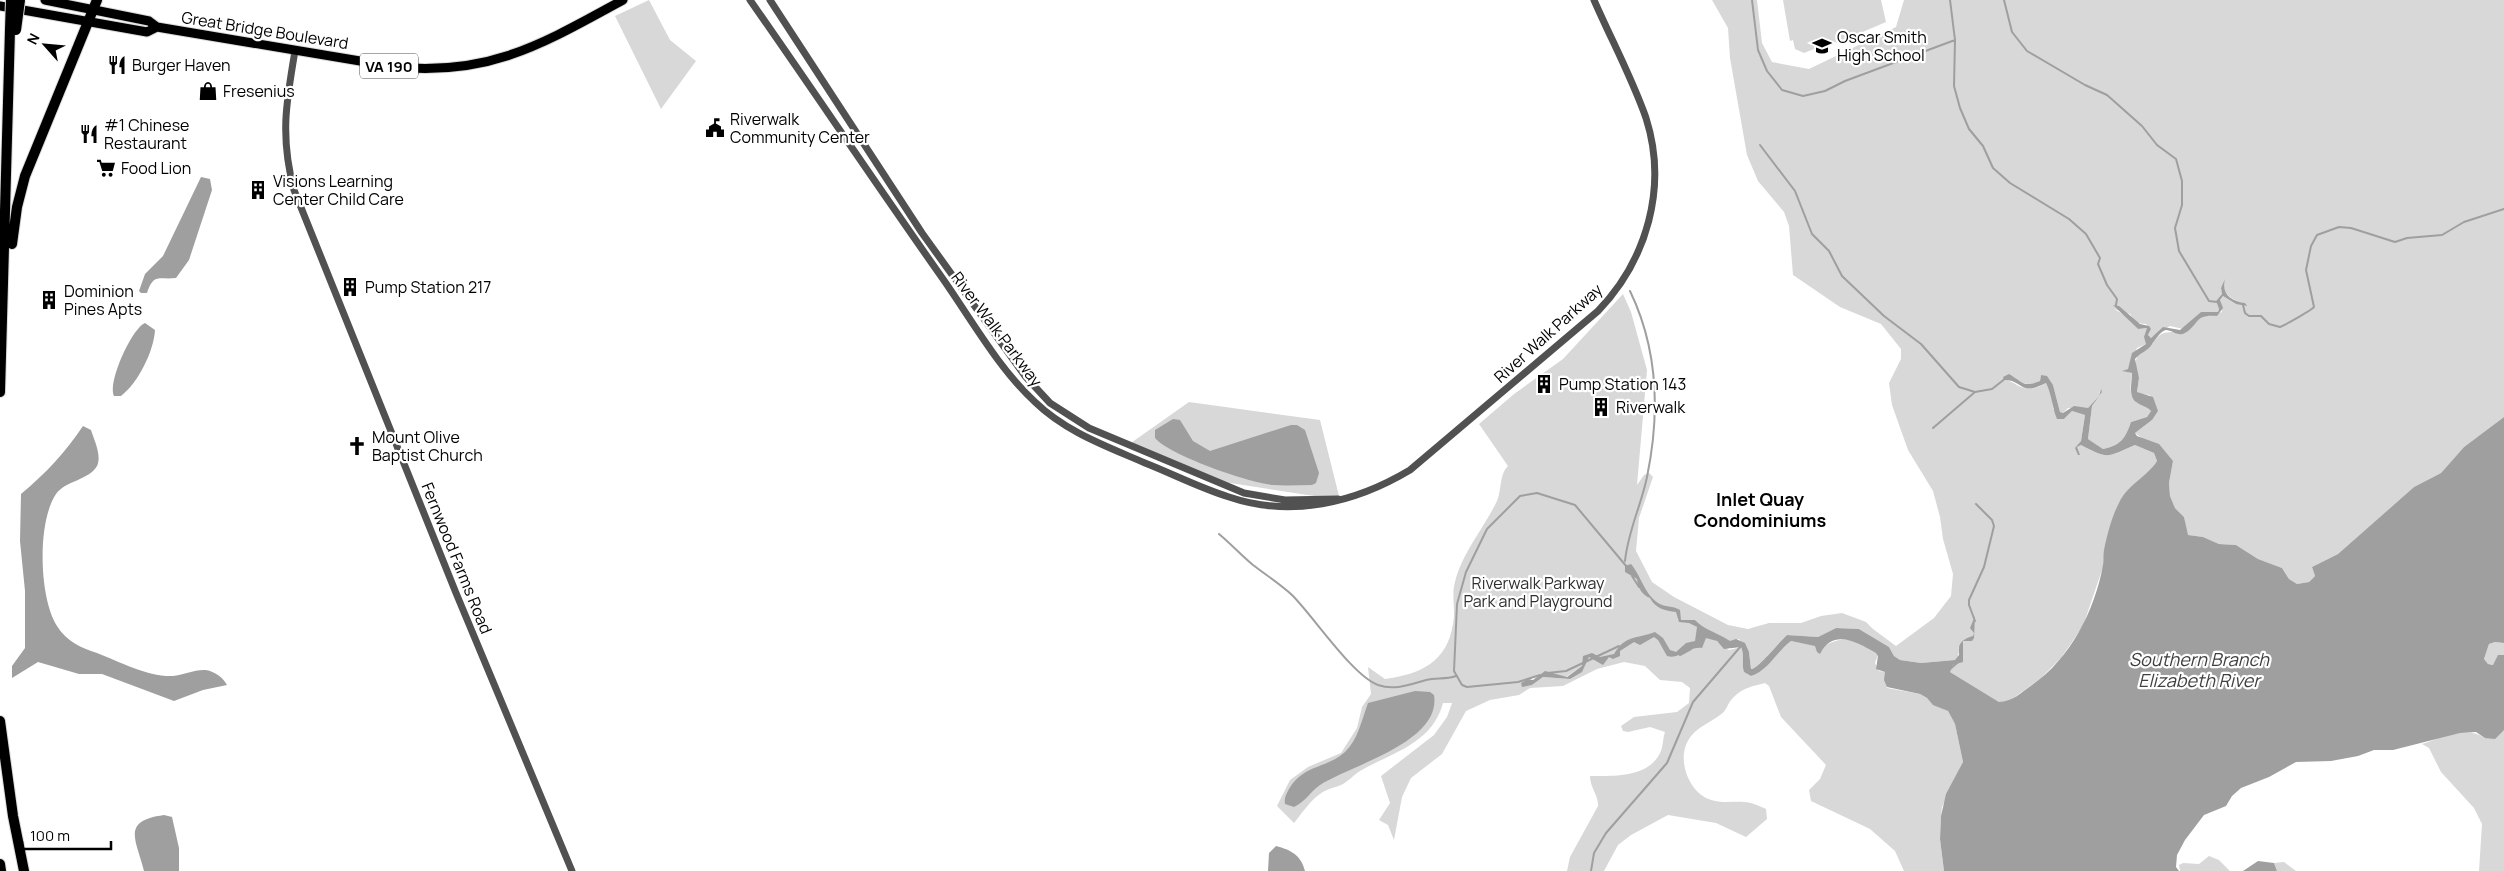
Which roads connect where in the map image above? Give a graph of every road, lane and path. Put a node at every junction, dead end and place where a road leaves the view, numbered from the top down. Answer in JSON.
{"nodes":[{"id":1,"x":11,"y":0,"type":"edge"},
{"id":2,"x":20,"y":0,"type":"edge"},
{"id":3,"x":45,"y":0,"type":"edge"},
{"id":4,"x":623,"y":0,"type":"edge"},
{"id":5,"x":750,"y":0,"type":"edge"},
{"id":6,"x":770,"y":0,"type":"edge"},
{"id":7,"x":1594,"y":0,"type":"edge"},
{"id":8,"x":95,"y":5,"type":"edge"},
{"id":9,"x":0,"y":6,"type":"edge"},
{"id":10,"x":88,"y":23,"type":"junction"},
{"id":11,"x":157,"y":27,"type":"junction"},
{"id":12,"x":13,"y":29,"type":"junction"},
{"id":13,"x":295,"y":51,"type":"junction"},
{"id":14,"x":4,"y":295,"type":"junction"},
{"id":15,"x":0,"y":392,"type":"edge"},
{"id":16,"x":1340,"y":500,"type":"junction"},
{"id":17,"x":0,"y":721,"type":"edge"},
{"id":18,"x":0,"y":864,"type":"edge"},
{"id":19,"x":1,"y":871,"type":"edge"},
{"id":20,"x":24,"y":871,"type":"edge"},
{"id":21,"x":572,"y":871,"type":"edge"}],
"edges":[{"from":1,"to":12,"type":"highway","bridge":true},
{"from":2,"to":12,"type":"highway","bridge":true},
{"from":3,"to":8,"type":"main road","name":"Great Bridge Boulevard","number":"VA 190"},
{"from":4,"to":13,"type":"main road","name":"Great Bridge Boulevard","number":"VA 190"},
{"from":5,"to":16,"type":"street","name":"River Walk Parkway"},
{"from":6,"to":16,"type":"street","name":"River Walk Parkway"},
{"from":7,"to":16,"type":"street","name":"River Walk Parkway"},
{"from":8,"to":10,"type":"highway"},
{"from":8,"to":11,"type":"main road","name":"Great Bridge Boulevard","number":"VA 190"},
{"from":9,"to":10,"type":"main road","name":"Great Bridge Boulevard","number":"VA 190"},
{"from":10,"to":11,"type":"main road","name":"Great Bridge Boulevard","number":"VA 190"},
{"from":10,"to":14,"type":"highway"},
{"from":11,"to":13,"type":"main road","name":"Great Bridge Boulevard","number":"VA 190"},
{"from":12,"to":14,"type":"highway"},
{"from":13,"to":21,"type":"street","name":"Fernwood Farms Road"},
{"from":14,"to":15,"type":"highway"},
{"from":17,"to":20,"type":"highway"},
{"from":18,"to":19,"type":"highway"}]}
